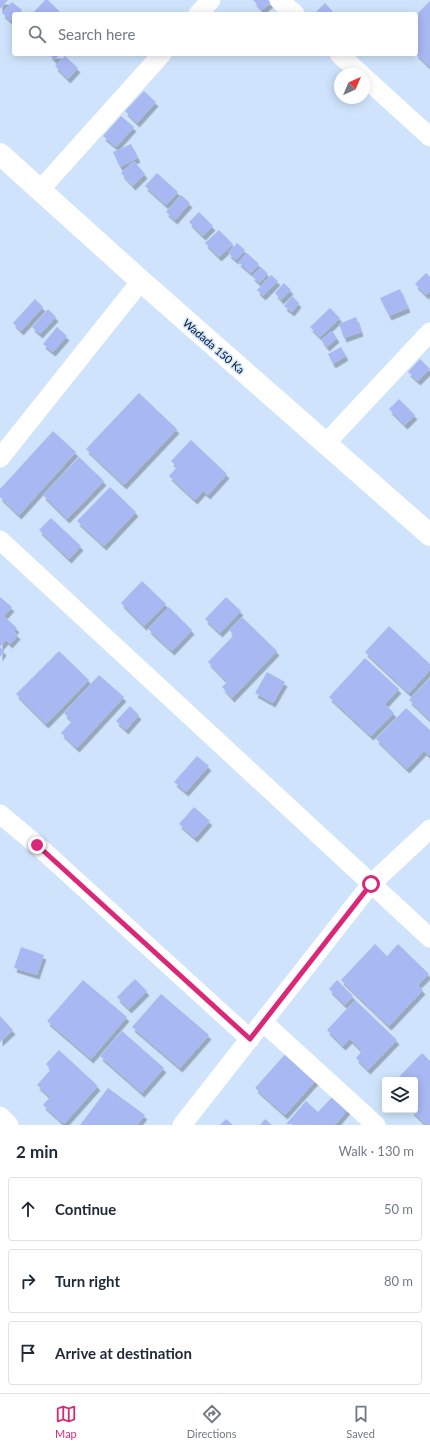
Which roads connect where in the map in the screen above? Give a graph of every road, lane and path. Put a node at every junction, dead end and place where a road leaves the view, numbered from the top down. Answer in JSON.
{"nodes":[{"id":1,"x":211,"y":0,"type":"edge"},
{"id":2,"x":279,"y":0,"type":"edge"},
{"id":3,"x":200,"y":12,"type":"edge"},
{"id":4,"x":292,"y":12,"type":"edge"},
{"id":5,"x":160,"y":56,"type":"edge"},
{"id":6,"x":341,"y":56,"type":"edge"},
{"id":7,"x":354,"y":68,"type":"edge"},
{"id":8,"x":370,"y":82,"type":"edge"},
{"id":9,"x":430,"y":137,"type":"edge"},
{"id":10,"x":0,"y":154,"type":"edge"},
{"id":11,"x":39,"y":191,"type":"junction"},
{"id":12,"x":141,"y":281,"type":"junction"},
{"id":13,"x":430,"y":332,"type":"edge"},
{"id":14,"x":325,"y":444,"type":"junction"},
{"id":15,"x":0,"y":458,"type":"edge"},
{"id":16,"x":430,"y":535,"type":"edge"},
{"id":17,"x":0,"y":540,"type":"edge"},
{"id":18,"x":0,"y":814,"type":"edge"},
{"id":19,"x":430,"y":829,"type":"edge"},
{"id":20,"x":371,"y":884,"type":"junction"},
{"id":21,"x":430,"y":938,"type":"edge"},
{"id":22,"x":263,"y":1022,"type":"junction"},
{"id":23,"x":250,"y":1039,"type":"junction"},
{"id":24,"x":0,"y":1116,"type":"edge"},
{"id":25,"x":9,"y":1125,"type":"edge"},
{"id":26,"x":182,"y":1125,"type":"edge"},
{"id":27,"x":376,"y":1125,"type":"edge"}],
"edges":[{"from":1,"to":3,"type":"street"},
{"from":2,"to":4,"type":"street"},
{"from":5,"to":11,"type":"street"},
{"from":6,"to":7,"type":"street"},
{"from":8,"to":9,"type":"street"},
{"from":10,"to":11,"type":"street","name":"Wadada 150 Ka"},
{"from":11,"to":12,"type":"street","name":"Wadada 150 Ka"},
{"from":12,"to":14,"type":"street","name":"Wadada 150 Ka"},
{"from":12,"to":15,"type":"street"},
{"from":13,"to":14,"type":"street"},
{"from":14,"to":16,"type":"street","name":"Wadada 150 Ka"},
{"from":17,"to":20,"type":"street"},
{"from":18,"to":23,"type":"street"},
{"from":19,"to":20,"type":"street"},
{"from":20,"to":21,"type":"street"},
{"from":20,"to":22,"type":"street"},
{"from":22,"to":23,"type":"street"},
{"from":22,"to":27,"type":"street"},
{"from":23,"to":26,"type":"street"},
{"from":24,"to":25,"type":"street"}]}
